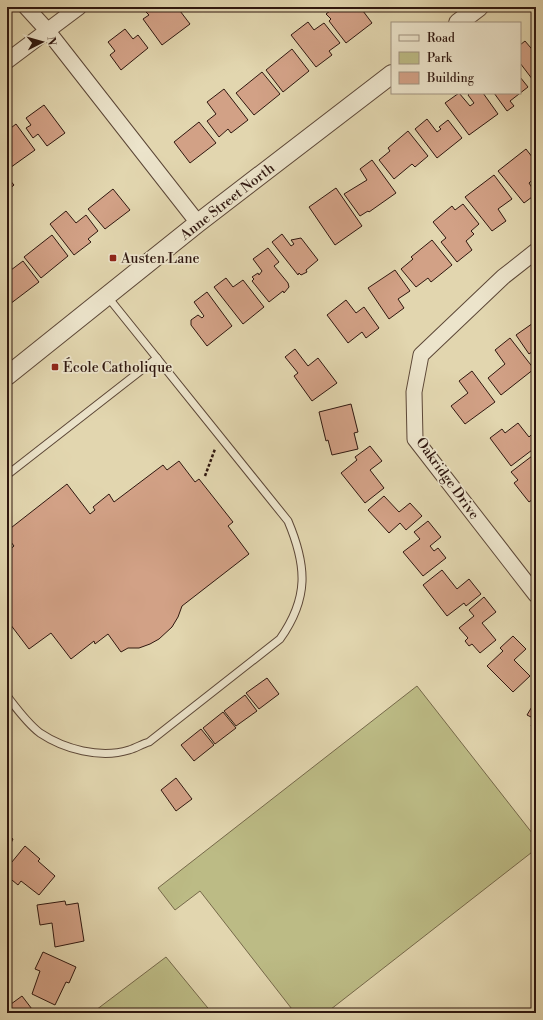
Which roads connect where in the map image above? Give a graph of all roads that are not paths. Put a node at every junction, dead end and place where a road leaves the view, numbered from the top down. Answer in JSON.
{"nodes":[{"id":1,"x":26,"y":7,"type":"edge"},
{"id":2,"x":78,"y":7,"type":"edge"},
{"id":3,"x":479,"y":7,"type":"edge"},
{"id":4,"x":459,"y":22,"type":"edge"},
{"id":5,"x":47,"y":30,"type":"junction"},
{"id":6,"x":7,"y":60,"type":"edge"},
{"id":7,"x":391,"y":75,"type":"edge"},
{"id":8,"x":198,"y":223,"type":"junction"},
{"id":9,"x":536,"y":251,"type":"edge"},
{"id":10,"x":107,"y":296,"type":"junction"},
{"id":11,"x":157,"y":358,"type":"junction"},
{"id":12,"x":7,"y":376,"type":"edge"},
{"id":13,"x":7,"y":475,"type":"edge"},
{"id":14,"x":536,"y":595,"type":"edge"},
{"id":15,"x":7,"y":696,"type":"edge"}],
"edges":[{"from":1,"to":5,"type":"street"},
{"from":2,"to":5,"type":"street"},
{"from":3,"to":4,"type":"street"},
{"from":5,"to":6,"type":"street"},
{"from":5,"to":8,"type":"street"},
{"from":7,"to":8,"type":"street","name":"Anne Street North"},
{"from":8,"to":10,"type":"street","name":"Anne Street North"},
{"from":9,"to":14,"type":"street","name":"Oakridge Drive"},
{"from":10,"to":11,"type":"lane"},
{"from":10,"to":12,"type":"street","name":"Anne Street North"},
{"from":11,"to":13,"type":"lane"},
{"from":11,"to":15,"type":"lane"}]}
